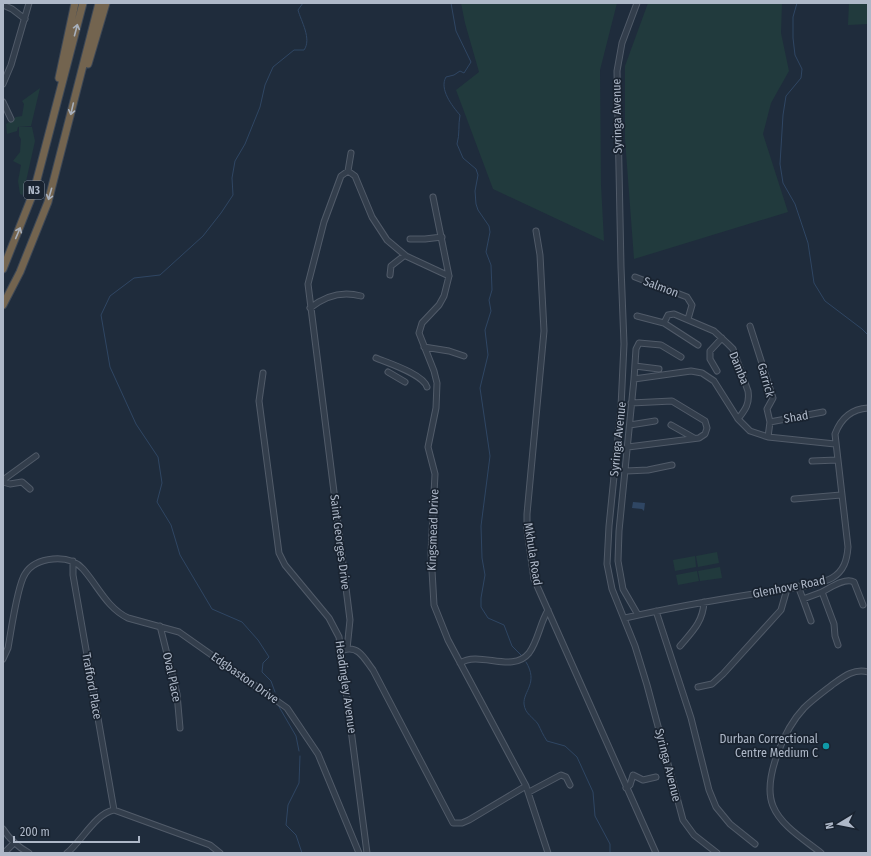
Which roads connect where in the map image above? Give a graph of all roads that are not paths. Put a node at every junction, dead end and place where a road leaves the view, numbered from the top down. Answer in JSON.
{"nodes":[{"id":1,"x":29,"y":3,"type":"edge"},
{"id":2,"x":75,"y":3,"type":"edge"},
{"id":3,"x":84,"y":3,"type":"edge"},
{"id":4,"x":99,"y":3,"type":"edge"},
{"id":5,"x":106,"y":3,"type":"edge"},
{"id":6,"x":637,"y":3,"type":"edge"},
{"id":7,"x":3,"y":5,"type":"edge"},
{"id":8,"x":25,"y":19,"type":"junction"},
{"id":9,"x":3,"y":84,"type":"edge"},
{"id":10,"x":76,"y":93,"type":"junction"},
{"id":11,"x":3,"y":102,"type":"edge"},
{"id":12,"x":55,"y":108,"type":"junction"},
{"id":13,"x":11,"y":119,"type":"dead end"},
{"id":14,"x":351,"y":153,"type":"dead end"},
{"id":15,"x":348,"y":171,"type":"junction"},
{"id":16,"x":433,"y":197,"type":"dead end"},
{"id":17,"x":536,"y":231,"type":"dead end"},
{"id":18,"x":442,"y":237,"type":"junction"},
{"id":19,"x":410,"y":238,"type":"dead end"},
{"id":20,"x":405,"y":255,"type":"junction"},
{"id":21,"x":447,"y":262,"type":"junction"},
{"id":22,"x":3,"y":269,"type":"edge"},
{"id":23,"x":437,"y":271,"type":"junction"},
{"id":24,"x":390,"y":276,"type":"dead end"},
{"id":25,"x":449,"y":276,"type":"junction"},
{"id":26,"x":635,"y":277,"type":"dead end"},
{"id":27,"x":447,"y":286,"type":"junction"},
{"id":28,"x":361,"y":296,"type":"dead end"},
{"id":29,"x":3,"y":306,"type":"edge"},
{"id":30,"x":310,"y":308,"type":"junction"},
{"id":31,"x":636,"y":316,"type":"dead end"},
{"id":32,"x":688,"y":319,"type":"junction"},
{"id":33,"x":664,"y":323,"type":"junction"},
{"id":34,"x":750,"y":326,"type":"dead end"},
{"id":35,"x":722,"y":338,"type":"junction"},
{"id":36,"x":698,"y":345,"type":"dead end"},
{"id":37,"x":424,"y":347,"type":"junction"},
{"id":38,"x":464,"y":356,"type":"dead end"},
{"id":39,"x":681,"y":357,"type":"dead end"},
{"id":40,"x":376,"y":358,"type":"dead end"},
{"id":41,"x":635,"y":366,"type":"junction"},
{"id":42,"x":659,"y":368,"type":"dead end"},
{"id":43,"x":717,"y":370,"type":"dead end"},
{"id":44,"x":388,"y":372,"type":"dead end"},
{"id":45,"x":263,"y":373,"type":"dead end"},
{"id":46,"x":634,"y":380,"type":"junction"},
{"id":47,"x":405,"y":382,"type":"dead end"},
{"id":48,"x":427,"y":387,"type":"dead end"},
{"id":49,"x":631,"y":403,"type":"junction"},
{"id":50,"x":868,"y":408,"type":"edge"},
{"id":51,"x":823,"y":412,"type":"dead end"},
{"id":52,"x":738,"y":419,"type":"junction"},
{"id":53,"x":655,"y":421,"type":"dead end"},
{"id":54,"x":770,"y":422,"type":"junction"},
{"id":55,"x":630,"y":425,"type":"junction"},
{"id":56,"x":671,"y":425,"type":"dead end"},
{"id":57,"x":768,"y":437,"type":"junction"},
{"id":58,"x":694,"y":438,"type":"junction"},
{"id":59,"x":835,"y":444,"type":"junction"},
{"id":60,"x":628,"y":448,"type":"junction"},
{"id":61,"x":36,"y":456,"type":"dead end"},
{"id":62,"x":837,"y":460,"type":"junction"},
{"id":63,"x":812,"y":461,"type":"dead end"},
{"id":64,"x":672,"y":465,"type":"dead end"},
{"id":65,"x":626,"y":470,"type":"junction"},
{"id":66,"x":3,"y":481,"type":"edge"},
{"id":67,"x":30,"y":490,"type":"dead end"},
{"id":68,"x":841,"y":495,"type":"junction"},
{"id":69,"x":794,"y":499,"type":"dead end"},
{"id":70,"x":73,"y":561,"type":"junction"},
{"id":71,"x":798,"y":586,"type":"junction"},
{"id":72,"x":787,"y":589,"type":"junction"},
{"id":73,"x":822,"y":592,"type":"junction"},
{"id":74,"x":803,"y":599,"type":"junction"},
{"id":75,"x":704,"y":602,"type":"junction"},
{"id":76,"x":863,"y":604,"type":"dead end"},
{"id":77,"x":548,"y":610,"type":"junction"},
{"id":78,"x":656,"y":611,"type":"junction"},
{"id":79,"x":638,"y":615,"type":"junction"},
{"id":80,"x":624,"y":618,"type":"junction"},
{"id":81,"x":811,"y":622,"type":"dead end"},
{"id":82,"x":160,"y":626,"type":"junction"},
{"id":83,"x":838,"y":645,"type":"dead end"},
{"id":84,"x":680,"y":646,"type":"dead end"},
{"id":85,"x":344,"y":650,"type":"junction"},
{"id":86,"x":3,"y":659,"type":"edge"},
{"id":87,"x":460,"y":663,"type":"junction"},
{"id":88,"x":868,"y":672,"type":"edge"},
{"id":89,"x":698,"y":687,"type":"dead end"},
{"id":90,"x":180,"y":728,"type":"dead end"},
{"id":91,"x":656,"y":777,"type":"dead end"},
{"id":92,"x":570,"y":785,"type":"dead end"},
{"id":93,"x":526,"y":786,"type":"junction"},
{"id":94,"x":626,"y":788,"type":"junction"},
{"id":95,"x":528,"y":792,"type":"junction"},
{"id":96,"x":114,"y":810,"type":"junction"},
{"id":97,"x":3,"y":829,"type":"edge"},
{"id":98,"x":14,"y":843,"type":"junction"},
{"id":99,"x":755,"y":844,"type":"dead end"},
{"id":100,"x":4,"y":853,"type":"edge"},
{"id":101,"x":29,"y":853,"type":"edge"},
{"id":102,"x":67,"y":853,"type":"edge"},
{"id":103,"x":220,"y":853,"type":"edge"},
{"id":104,"x":359,"y":853,"type":"edge"},
{"id":105,"x":367,"y":853,"type":"edge"},
{"id":106,"x":548,"y":853,"type":"edge"},
{"id":107,"x":656,"y":853,"type":"edge"},
{"id":108,"x":717,"y":853,"type":"edge"},
{"id":109,"x":821,"y":853,"type":"edge"}],
"edges":[{"from":1,"to":8,"type":"street"},
{"from":2,"to":12,"type":"highway"},
{"from":12,"to":3,"type":"highway","number":"N3","one_way":true},
{"from":4,"to":10,"type":"highway","number":"N3"},
{"from":5,"to":10,"type":"highway"},
{"from":6,"to":80,"type":"street","name":"Syringa Avenue"},
{"from":7,"to":8,"type":"street"},
{"from":8,"to":9,"type":"street"},
{"from":10,"to":29,"type":"highway","number":"N3","one_way":true},
{"from":11,"to":13,"type":"street"},
{"from":22,"to":12,"type":"highway","number":"N3","one_way":true},
{"from":14,"to":15,"type":"street","name":"Saint Georges Drive"},
{"from":15,"to":20,"type":"street"},
{"from":15,"to":30,"type":"street","name":"Saint Georges Drive"},
{"from":16,"to":18,"type":"street","name":"Kingsmead Drive"},
{"from":17,"to":77,"type":"street","name":"Mkhula Road"},
{"from":18,"to":19,"type":"street"},
{"from":18,"to":21,"type":"street","name":"Kingsmead Drive"},
{"from":20,"to":23,"type":"street"},
{"from":20,"to":24,"type":"street"},
{"from":21,"to":23,"type":"street"},
{"from":21,"to":25,"type":"street","name":"Kingsmead Drive"},
{"from":23,"to":25,"type":"street"},
{"from":23,"to":27,"type":"street"},
{"from":25,"to":27,"type":"street","name":"Kingsmead Drive"},
{"from":26,"to":32,"type":"street","name":"Salmon"},
{"from":27,"to":37,"type":"street","name":"Kingsmead Drive"},
{"from":28,"to":30,"type":"street"},
{"from":30,"to":85,"type":"street","name":"Saint Georges Drive"},
{"from":31,"to":33,"type":"street"},
{"from":32,"to":33,"type":"street","name":"Damba"},
{"from":32,"to":35,"type":"street","name":"Damba"},
{"from":33,"to":36,"type":"street"},
{"from":34,"to":54,"type":"street","name":"Garrick"},
{"from":35,"to":43,"type":"street"},
{"from":35,"to":52,"type":"street","name":"Damba"},
{"from":37,"to":38,"type":"street"},
{"from":37,"to":87,"type":"street","name":"Kingsmead Drive"},
{"from":39,"to":41,"type":"street"},
{"from":40,"to":48,"type":"street"},
{"from":41,"to":42,"type":"street"},
{"from":41,"to":46,"type":"street"},
{"from":44,"to":47,"type":"street"},
{"from":45,"to":85,"type":"street","name":"Headingley Avenue"},
{"from":46,"to":49,"type":"street"},
{"from":46,"to":52,"type":"street"},
{"from":49,"to":55,"type":"street"},
{"from":49,"to":58,"type":"street"},
{"from":50,"to":59,"type":"street","name":"Glenhove Road"},
{"from":51,"to":54,"type":"street","name":"Shad"},
{"from":52,"to":57,"type":"street"},
{"from":53,"to":55,"type":"street"},
{"from":54,"to":57,"type":"street","name":"Garrick"},
{"from":55,"to":60,"type":"street"},
{"from":56,"to":58,"type":"street"},
{"from":57,"to":59,"type":"street"},
{"from":58,"to":60,"type":"street"},
{"from":59,"to":62,"type":"street","name":"Glenhove Road"},
{"from":60,"to":65,"type":"street"},
{"from":61,"to":66,"type":"street"},
{"from":62,"to":63,"type":"street"},
{"from":62,"to":68,"type":"street","name":"Glenhove Road"},
{"from":64,"to":65,"type":"street"},
{"from":65,"to":79,"type":"street"},
{"from":66,"to":67,"type":"street"},
{"from":68,"to":69,"type":"street"},
{"from":68,"to":71,"type":"street","name":"Glenhove Road"},
{"from":70,"to":82,"type":"street","name":"Edgbaston Drive"},
{"from":70,"to":86,"type":"street"},
{"from":70,"to":96,"type":"street","name":"Trafford Place"},
{"from":71,"to":72,"type":"street","name":"Glenhove Road"},
{"from":71,"to":74,"type":"street"},
{"from":72,"to":75,"type":"street","name":"Glenhove Road"},
{"from":72,"to":89,"type":"street"},
{"from":73,"to":74,"type":"street"},
{"from":73,"to":76,"type":"street"},
{"from":73,"to":83,"type":"street"},
{"from":74,"to":81,"type":"street"},
{"from":75,"to":78,"type":"street","name":"Glenhove Road"},
{"from":75,"to":84,"type":"street"},
{"from":77,"to":87,"type":"street"},
{"from":77,"to":94,"type":"street","name":"Mkhula Road"},
{"from":78,"to":79,"type":"street","name":"Glenhove Road"},
{"from":78,"to":99,"type":"street"},
{"from":79,"to":80,"type":"street","name":"Glenhove Road"},
{"from":80,"to":108,"type":"street","name":"Syringa Avenue"},
{"from":82,"to":90,"type":"street","name":"Oval Place"},
{"from":82,"to":104,"type":"street","name":"Edgbaston Drive"},
{"from":85,"to":93,"type":"street"},
{"from":85,"to":105,"type":"street","name":"Headingley Avenue"},
{"from":87,"to":93,"type":"street","name":"Kingsmead Drive"},
{"from":88,"to":109,"type":"street"},
{"from":91,"to":94,"type":"street"},
{"from":92,"to":95,"type":"street"},
{"from":93,"to":95,"type":"street","name":"Kingsmead Drive"},
{"from":94,"to":107,"type":"street","name":"Mkhula Road"},
{"from":95,"to":106,"type":"street","name":"Kingsmead Drive"},
{"from":96,"to":102,"type":"street"},
{"from":96,"to":103,"type":"street"},
{"from":97,"to":98,"type":"street"},
{"from":98,"to":100,"type":"street"},
{"from":98,"to":101,"type":"street"}]}
